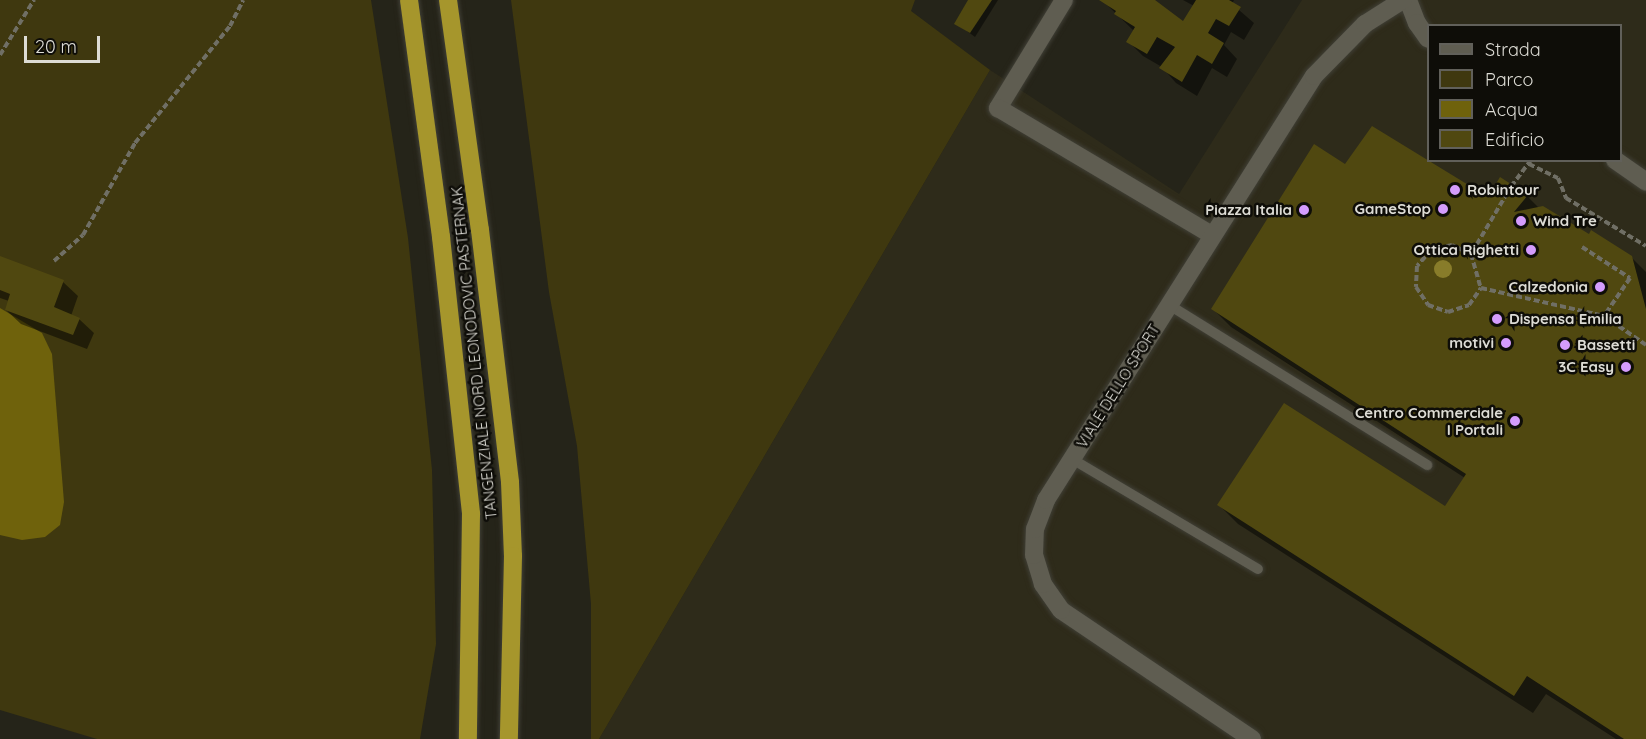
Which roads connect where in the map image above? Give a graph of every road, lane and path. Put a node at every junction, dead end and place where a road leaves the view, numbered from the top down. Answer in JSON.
{"nodes":[{"id":1,"x":34,"y":0,"type":"edge"},
{"id":2,"x":243,"y":0,"type":"edge"},
{"id":3,"x":410,"y":0,"type":"edge"},
{"id":4,"x":448,"y":0,"type":"edge"},
{"id":5,"x":1064,"y":0,"type":"edge"},
{"id":6,"x":1403,"y":0,"type":"edge"},
{"id":7,"x":1408,"y":0,"type":"edge"},
{"id":8,"x":1427,"y":38,"type":"edge"},
{"id":9,"x":0,"y":55,"type":"edge"},
{"id":10,"x":1530,"y":162,"type":"edge"},
{"id":11,"x":1618,"y":162,"type":"edge"},
{"id":12,"x":1646,"y":182,"type":"edge"},
{"id":13,"x":1212,"y":236,"type":"junction"},
{"id":14,"x":1646,"y":246,"type":"edge"},
{"id":15,"x":1582,"y":247,"type":"dead end"},
{"id":16,"x":1472,"y":254,"type":"junction"},
{"id":17,"x":54,"y":261,"type":"dead end"},
{"id":18,"x":1481,"y":288,"type":"junction"},
{"id":19,"x":1170,"y":304,"type":"junction"},
{"id":20,"x":1604,"y":316,"type":"junction"},
{"id":21,"x":1646,"y":345,"type":"edge"},
{"id":22,"x":1072,"y":459,"type":"junction"},
{"id":23,"x":1427,"y":465,"type":"dead end"},
{"id":24,"x":1258,"y":570,"type":"dead end"},
{"id":25,"x":468,"y":739,"type":"edge"},
{"id":26,"x":509,"y":739,"type":"edge"},
{"id":27,"x":1252,"y":739,"type":"edge"}],
"edges":[{"from":1,"to":9,"type":"path"},
{"from":2,"to":17,"type":"path"},
{"from":3,"to":25,"type":"highway","name":"TANGENZIALE NORD LEONODOVIC PASTERNAK"},
{"from":4,"to":26,"type":"highway","name":"TANGENZIALE NORD LEONODOVIC PASTERNAK"},
{"from":5,"to":13,"type":"street"},
{"from":6,"to":13,"type":"street","name":"VIALE DELLO SPORT"},
{"from":7,"to":8,"type":"street"},
{"from":10,"to":14,"type":"path"},
{"from":10,"to":16,"type":"path"},
{"from":11,"to":12,"type":"street"},
{"from":13,"to":19,"type":"street","name":"VIALE DELLO SPORT"},
{"from":15,"to":20,"type":"path"},
{"from":16,"to":18,"type":"path"},
{"from":16,"to":18,"type":"path"},
{"from":18,"to":20,"type":"path"},
{"from":19,"to":22,"type":"street","name":"VIALE DELLO SPORT"},
{"from":19,"to":23,"type":"lane"},
{"from":20,"to":21,"type":"path"},
{"from":22,"to":24,"type":"lane"},
{"from":22,"to":27,"type":"street","name":"VIALE DELLO SPORT"}]}
